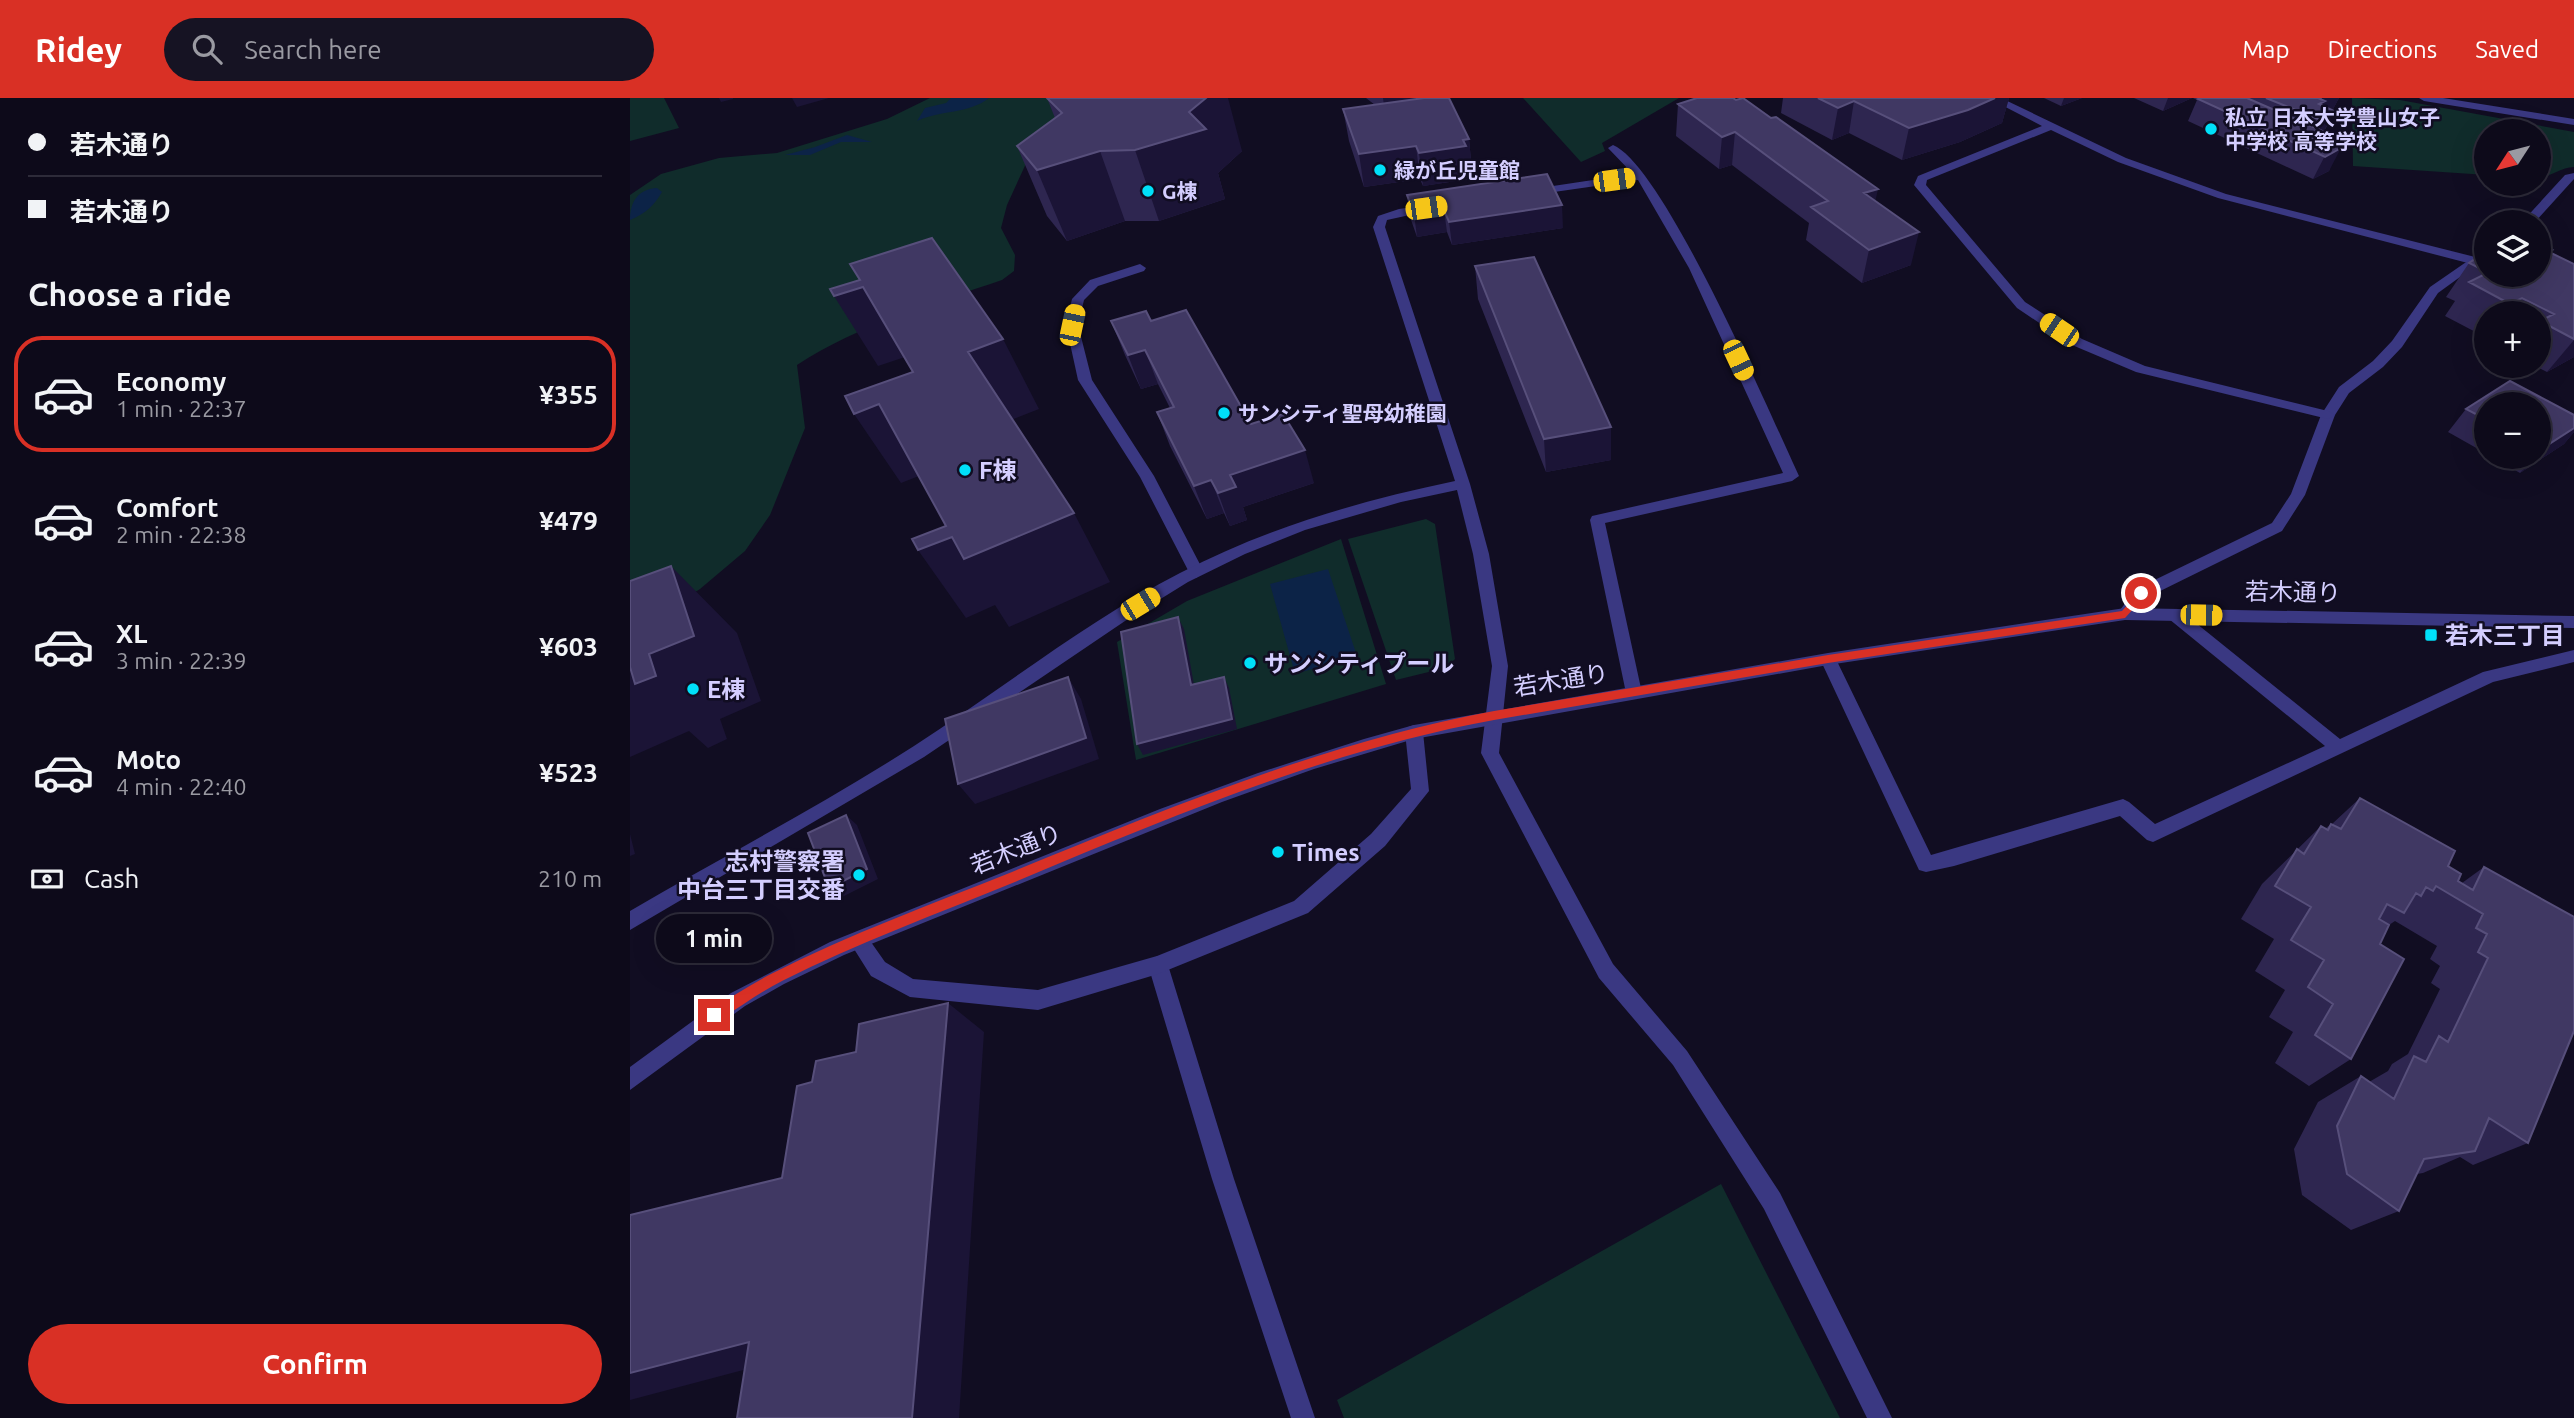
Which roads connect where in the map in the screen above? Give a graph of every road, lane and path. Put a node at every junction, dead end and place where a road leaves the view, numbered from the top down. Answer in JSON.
{"nodes":[{"id":1,"x":1993,"y":98,"type":"edge"},
{"id":2,"x":2424,"y":98,"type":"edge"},
{"id":3,"x":2503,"y":98,"type":"edge"},
{"id":4,"x":2504,"y":111,"type":"junction"},
{"id":5,"x":2574,"y":122,"type":"edge"},
{"id":6,"x":2051,"y":126,"type":"junction"},
{"id":7,"x":1612,"y":148,"type":"dead end"},
{"id":8,"x":1641,"y":176,"type":"junction"},
{"id":9,"x":2574,"y":176,"type":"edge"},
{"id":10,"x":1520,"y":194,"type":"edge"},
{"id":11,"x":1453,"y":204,"type":"edge"},
{"id":12,"x":2542,"y":210,"type":"edge"},
{"id":13,"x":2474,"y":258,"type":"edge"},
{"id":14,"x":2474,"y":266,"type":"edge"},
{"id":15,"x":1139,"y":268,"type":"dead end"},
{"id":16,"x":2328,"y":415,"type":"junction"},
{"id":17,"x":1463,"y":484,"type":"junction"},
{"id":18,"x":1196,"y":572,"type":"junction"},
{"id":19,"x":2125,"y":614,"type":"junction"},
{"id":20,"x":2175,"y":615,"type":"junction"},
{"id":21,"x":2574,"y":622,"type":"edge"},
{"id":22,"x":2574,"y":656,"type":"edge"},
{"id":23,"x":1828,"y":659,"type":"junction"},
{"id":24,"x":1634,"y":693,"type":"junction"},
{"id":25,"x":1494,"y":716,"type":"junction"},
{"id":26,"x":1414,"y":732,"type":"junction"},
{"id":27,"x":2337,"y":746,"type":"junction"},
{"id":28,"x":630,"y":921,"type":"edge"},
{"id":29,"x":859,"y":941,"type":"junction"},
{"id":30,"x":1157,"y":965,"type":"junction"},
{"id":31,"x":630,"y":1080,"type":"edge"},
{"id":32,"x":1303,"y":1418,"type":"edge"},
{"id":33,"x":1880,"y":1418,"type":"edge"}],
"edges":[{"from":1,"to":6,"type":"street"},
{"from":2,"to":4,"type":"street"},
{"from":3,"to":4,"type":"street"},
{"from":4,"to":5,"type":"street"},
{"from":6,"to":13,"type":"street"},
{"from":6,"to":16,"type":"street"},
{"from":7,"to":8,"type":"street"},
{"from":8,"to":10,"type":"street"},
{"from":8,"to":24,"type":"street"},
{"from":9,"to":12,"type":"street"},
{"from":11,"to":17,"type":"street"},
{"from":14,"to":16,"type":"street"},
{"from":15,"to":18,"type":"street"},
{"from":16,"to":19,"type":"street"},
{"from":17,"to":18,"type":"street"},
{"from":17,"to":25,"type":"street"},
{"from":18,"to":28,"type":"street"},
{"from":19,"to":20,"type":"street","name":"若木通り"},
{"from":19,"to":23,"type":"street","name":"若木通り"},
{"from":20,"to":21,"type":"street","name":"若木通り"},
{"from":20,"to":27,"type":"street"},
{"from":22,"to":27,"type":"street"},
{"from":23,"to":24,"type":"street","name":"若木通り"},
{"from":23,"to":27,"type":"street"},
{"from":24,"to":25,"type":"street","name":"若木通り"},
{"from":25,"to":26,"type":"street","name":"若木通り"},
{"from":25,"to":33,"type":"street"},
{"from":26,"to":29,"type":"street","name":"若木通り"},
{"from":26,"to":30,"type":"street"},
{"from":29,"to":30,"type":"street"},
{"from":29,"to":31,"type":"street","name":"若木通り"},
{"from":30,"to":32,"type":"street"}]}
